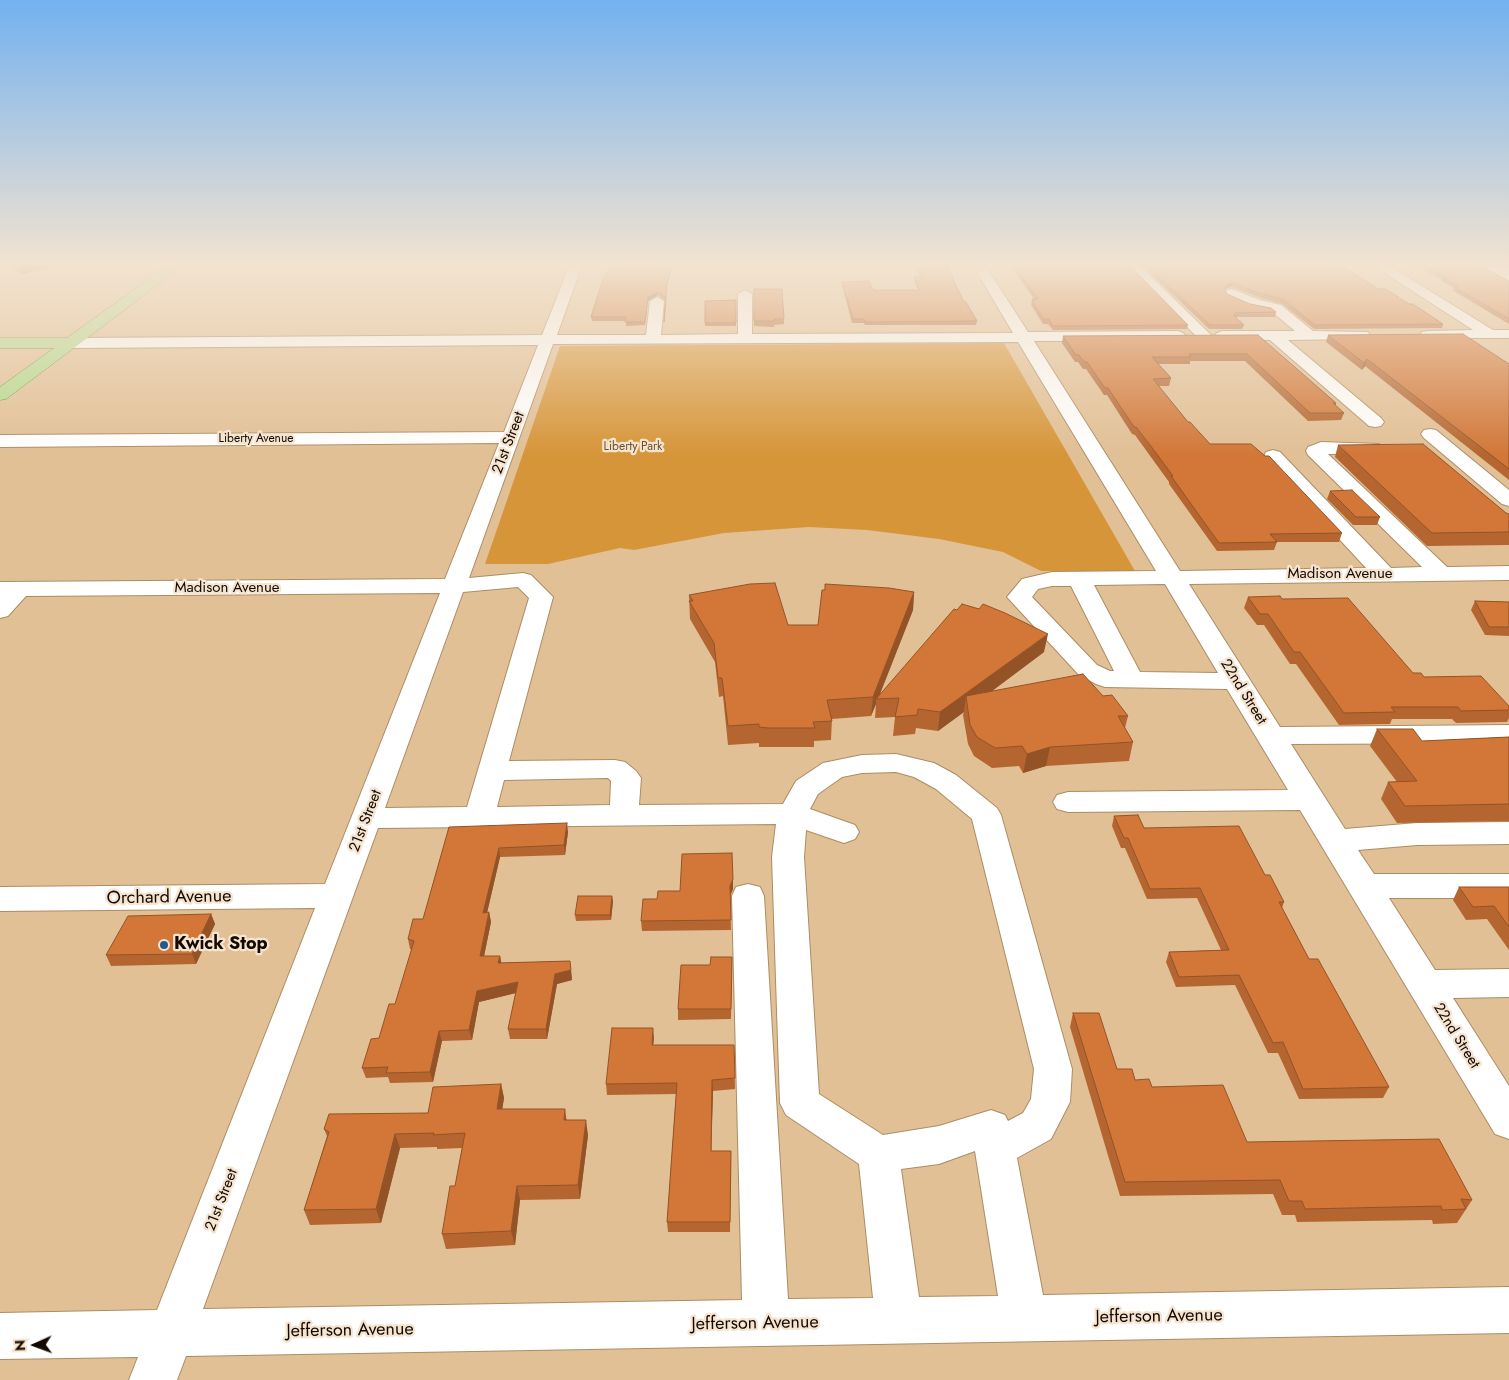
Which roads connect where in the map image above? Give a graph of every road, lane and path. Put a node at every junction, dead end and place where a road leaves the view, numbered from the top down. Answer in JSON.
{"nodes":[{"id":1,"x":94,"y":326,"type":"edge"},
{"id":2,"x":553,"y":326,"type":"edge"},
{"id":3,"x":654,"y":326,"type":"edge"},
{"id":4,"x":745,"y":326,"type":"edge"},
{"id":5,"x":1016,"y":326,"type":"edge"},
{"id":6,"x":1194,"y":326,"type":"edge"},
{"id":7,"x":1298,"y":326,"type":"edge"},
{"id":8,"x":1478,"y":326,"type":"edge"},
{"id":9,"x":1490,"y":334,"type":"junction"},
{"id":10,"x":1509,"y":334,"type":"edge"},
{"id":11,"x":1273,"y":335,"type":"junction"},
{"id":12,"x":1309,"y":335,"type":"junction"},
{"id":13,"x":1382,"y":335,"type":"edge"},
{"id":14,"x":1409,"y":335,"type":"edge"},
{"id":15,"x":1022,"y":336,"type":"junction"},
{"id":16,"x":1204,"y":336,"type":"junction"},
{"id":17,"x":745,"y":338,"type":"junction"},
{"id":18,"x":653,"y":339,"type":"junction"},
{"id":19,"x":548,"y":340,"type":"junction"},
{"id":20,"x":0,"y":343,"type":"edge"},
{"id":21,"x":71,"y":343,"type":"junction"},
{"id":22,"x":1509,"y":346,"type":"edge"},
{"id":23,"x":0,"y":395,"type":"edge"},
{"id":24,"x":1375,"y":422,"type":"dead end"},
{"id":25,"x":511,"y":437,"type":"junction"},
{"id":26,"x":0,"y":441,"type":"edge"},
{"id":27,"x":1394,"y":448,"type":"edge"},
{"id":28,"x":1273,"y":456,"type":"dead end"},
{"id":29,"x":1509,"y":500,"type":"edge"},
{"id":30,"x":1509,"y":520,"type":"edge"},
{"id":31,"x":1509,"y":573,"type":"edge"},
{"id":32,"x":1384,"y":574,"type":"junction"},
{"id":33,"x":1441,"y":574,"type":"junction"},
{"id":34,"x":1171,"y":576,"type":"junction"},
{"id":35,"x":1079,"y":578,"type":"junction"},
{"id":36,"x":455,"y":586,"type":"junction"},
{"id":37,"x":10,"y":589,"type":"edge"},
{"id":38,"x":0,"y":612,"type":"edge"},
{"id":39,"x":1131,"y":680,"type":"junction"},
{"id":40,"x":1236,"y":681,"type":"junction"},
{"id":41,"x":1509,"y":734,"type":"edge"},
{"id":42,"x":1270,"y":736,"type":"junction"},
{"id":43,"x":492,"y":771,"type":"junction"},
{"id":44,"x":1310,"y":800,"type":"junction"},
{"id":45,"x":1068,"y":802,"type":"dead end"},
{"id":46,"x":624,"y":814,"type":"junction"},
{"id":47,"x":792,"y":814,"type":"junction"},
{"id":48,"x":479,"y":816,"type":"junction"},
{"id":49,"x":367,"y":818,"type":"junction"},
{"id":50,"x":844,"y":832,"type":"dead end"},
{"id":51,"x":1509,"y":832,"type":"edge"},
{"id":52,"x":1336,"y":841,"type":"junction"},
{"id":53,"x":1363,"y":886,"type":"junction"},
{"id":54,"x":1509,"y":886,"type":"edge"},
{"id":55,"x":337,"y":896,"type":"junction"},
{"id":56,"x":748,"y":896,"type":"dead end"},
{"id":57,"x":0,"y":899,"type":"edge"},
{"id":58,"x":1509,"y":983,"type":"edge"},
{"id":59,"x":1424,"y":984,"type":"junction"},
{"id":60,"x":1505,"y":1110,"type":"edge"},
{"id":61,"x":991,"y":1128,"type":"dead end"},
{"id":62,"x":878,"y":1154,"type":"junction"},
{"id":63,"x":1509,"y":1310,"type":"edge"},
{"id":64,"x":1025,"y":1319,"type":"junction"},
{"id":65,"x":899,"y":1321,"type":"junction"},
{"id":66,"x":766,"y":1324,"type":"junction"},
{"id":67,"x":171,"y":1334,"type":"junction"},
{"id":68,"x":0,"y":1336,"type":"edge"},
{"id":69,"x":153,"y":1380,"type":"edge"}],
"edges":[{"from":1,"to":21,"type":"main road"},
{"from":2,"to":19,"type":"street","name":"21st Street"},
{"from":3,"to":18,"type":"street"},
{"from":4,"to":17,"type":"street"},
{"from":5,"to":15,"type":"street","name":"22nd Street"},
{"from":6,"to":16,"type":"street"},
{"from":7,"to":12,"type":"street"},
{"from":8,"to":9,"type":"street"},
{"from":9,"to":10,"type":"street"},
{"from":9,"to":14,"type":"street"},
{"from":9,"to":22,"type":"street"},
{"from":11,"to":12,"type":"street"},
{"from":11,"to":16,"type":"street"},
{"from":11,"to":24,"type":"street"},
{"from":12,"to":13,"type":"street"},
{"from":15,"to":16,"type":"street"},
{"from":15,"to":17,"type":"street"},
{"from":15,"to":34,"type":"street","name":"22nd Street"},
{"from":17,"to":18,"type":"street"},
{"from":18,"to":19,"type":"street"},
{"from":19,"to":21,"type":"street"},
{"from":19,"to":25,"type":"street","name":"21st Street"},
{"from":20,"to":21,"type":"main road"},
{"from":21,"to":23,"type":"main road"},
{"from":25,"to":26,"type":"street","name":"Liberty Avenue"},
{"from":25,"to":36,"type":"street","name":"21st Street"},
{"from":27,"to":33,"type":"street"},
{"from":28,"to":32,"type":"street"},
{"from":29,"to":30,"type":"street"},
{"from":31,"to":33,"type":"street","name":"Madison Avenue"},
{"from":32,"to":33,"type":"street","name":"Madison Avenue"},
{"from":32,"to":34,"type":"street","name":"Madison Avenue"},
{"from":34,"to":35,"type":"street","name":"Madison Avenue"},
{"from":34,"to":40,"type":"street","name":"22nd Street"},
{"from":35,"to":39,"type":"street"},
{"from":35,"to":39,"type":"street","name":"Madison Avenue"},
{"from":36,"to":37,"type":"street","name":"Madison Avenue"},
{"from":36,"to":43,"type":"street","name":"Madison Avenue"},
{"from":36,"to":49,"type":"street","name":"21st Street"},
{"from":37,"to":38,"type":"street"},
{"from":39,"to":40,"type":"street"},
{"from":40,"to":42,"type":"street","name":"22nd Street"},
{"from":41,"to":42,"type":"street"},
{"from":42,"to":44,"type":"street","name":"22nd Street"},
{"from":43,"to":46,"type":"street"},
{"from":43,"to":48,"type":"street"},
{"from":44,"to":45,"type":"street"},
{"from":44,"to":52,"type":"street","name":"22nd Street"},
{"from":46,"to":47,"type":"street"},
{"from":46,"to":48,"type":"street"},
{"from":47,"to":50,"type":"street"},
{"from":47,"to":62,"type":"street"},
{"from":47,"to":64,"type":"street"},
{"from":48,"to":49,"type":"street"},
{"from":49,"to":55,"type":"street","name":"21st Street"},
{"from":51,"to":52,"type":"street"},
{"from":52,"to":53,"type":"street","name":"22nd Street"},
{"from":53,"to":54,"type":"street"},
{"from":53,"to":59,"type":"street","name":"22nd Street"},
{"from":55,"to":57,"type":"street","name":"Orchard Avenue"},
{"from":55,"to":67,"type":"street","name":"21st Street"},
{"from":56,"to":66,"type":"street"},
{"from":58,"to":59,"type":"street"},
{"from":59,"to":60,"type":"street","name":"22nd Street"},
{"from":61,"to":62,"type":"street"},
{"from":62,"to":65,"type":"street"},
{"from":63,"to":64,"type":"street","name":"Jefferson Avenue"},
{"from":64,"to":65,"type":"street","name":"Jefferson Avenue"},
{"from":65,"to":66,"type":"street","name":"Jefferson Avenue"},
{"from":66,"to":67,"type":"street","name":"Jefferson Avenue"},
{"from":67,"to":68,"type":"street","name":"Jefferson Avenue"},
{"from":67,"to":69,"type":"street","name":"21st Street"}]}
